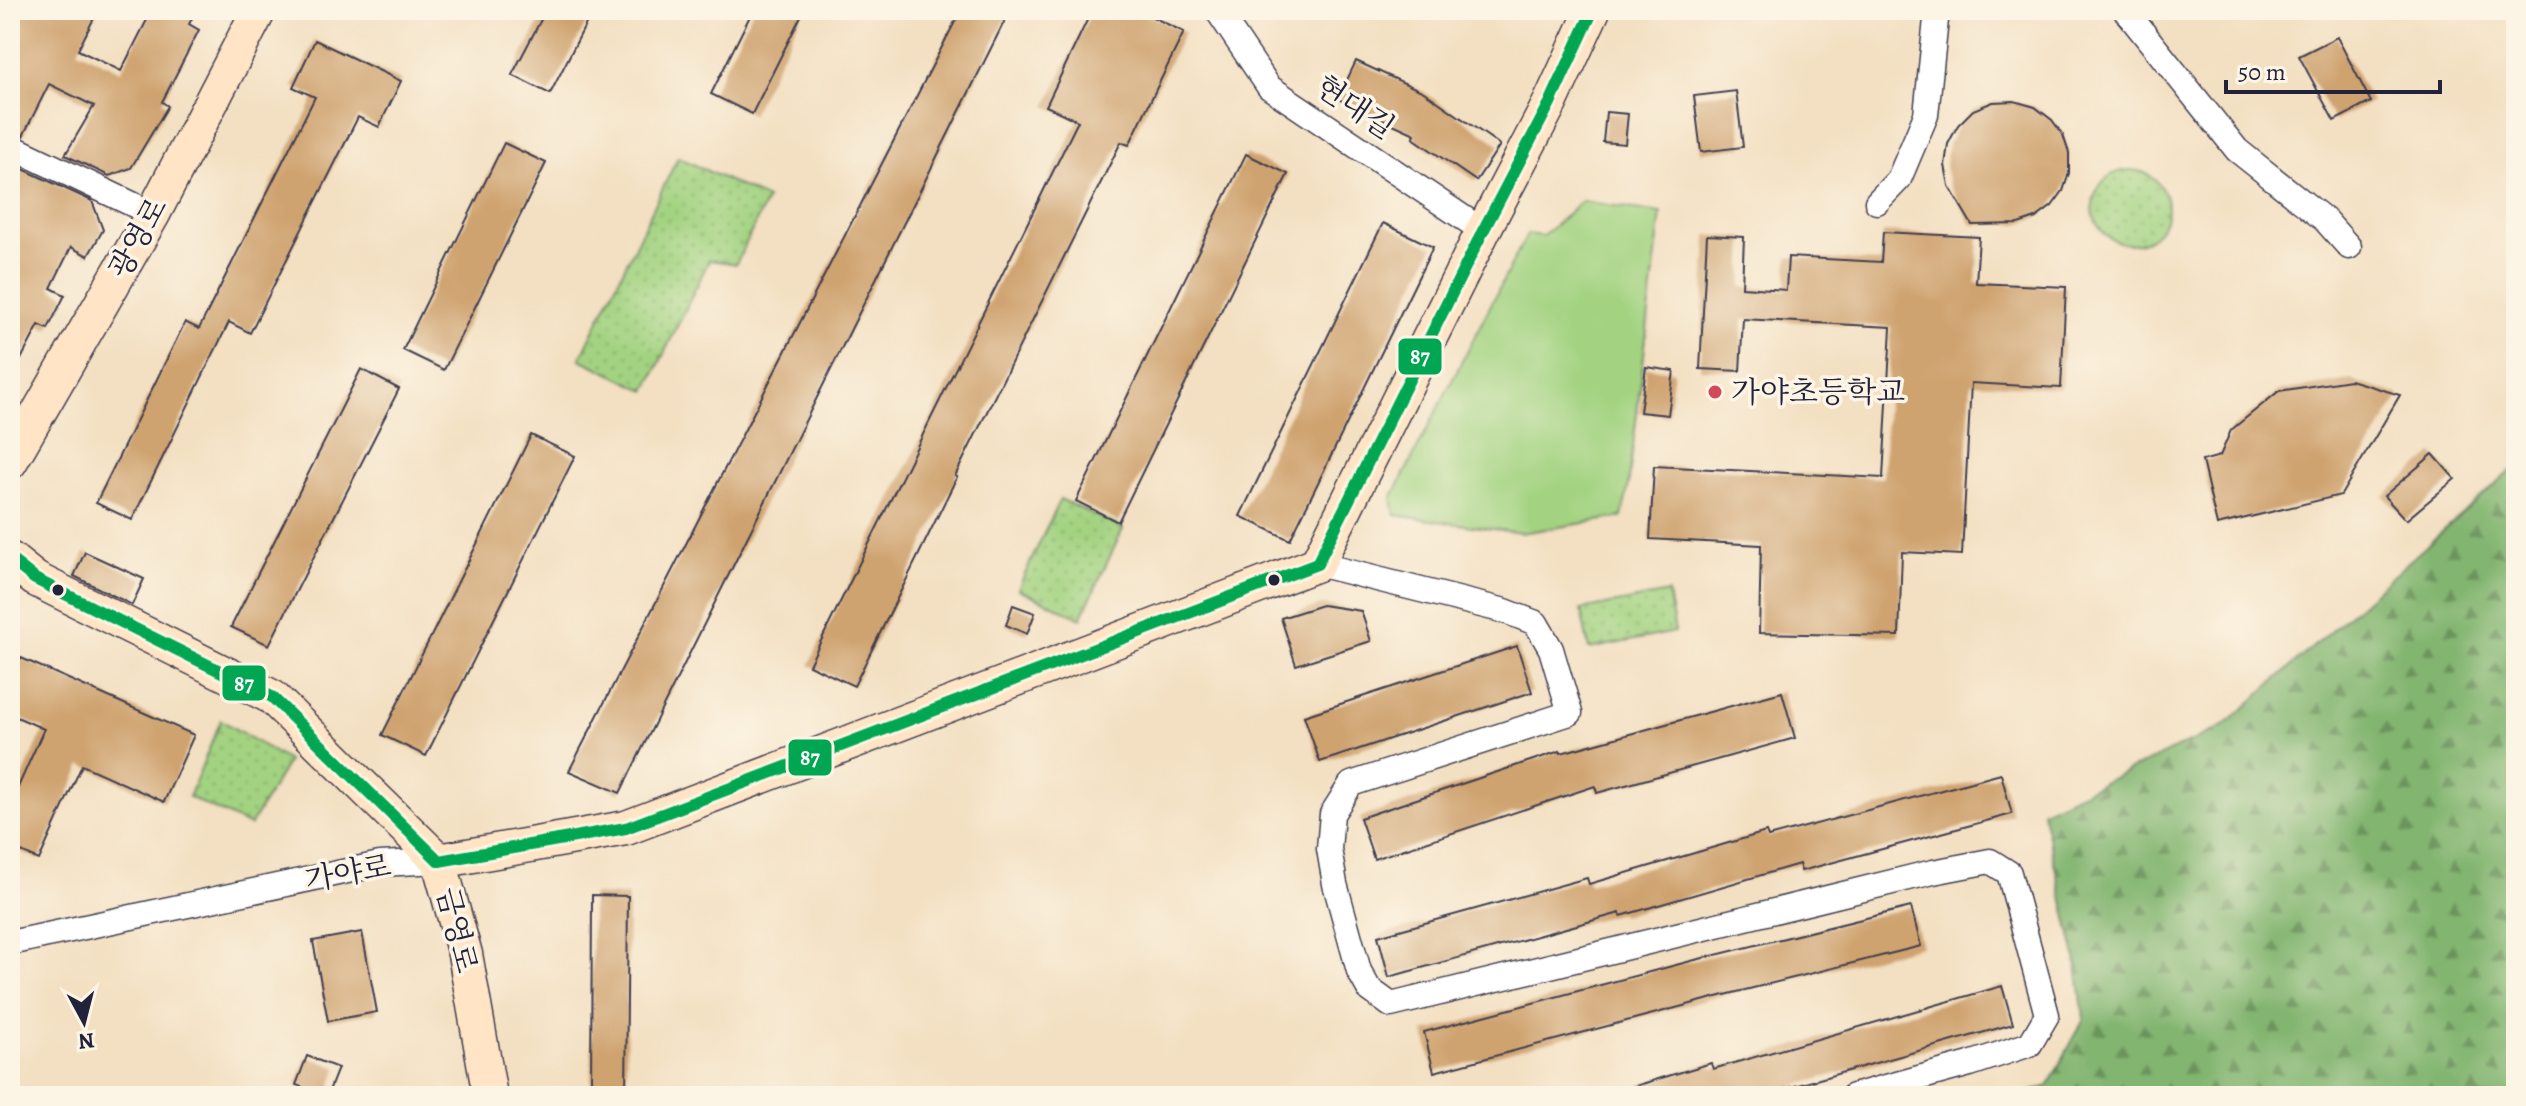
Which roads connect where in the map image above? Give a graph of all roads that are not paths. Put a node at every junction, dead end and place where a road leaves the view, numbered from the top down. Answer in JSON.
{"nodes":[{"id":1,"x":259,"y":10,"type":"edge"},
{"id":2,"x":1217,"y":10,"type":"edge"},
{"id":3,"x":1593,"y":10,"type":"edge"},
{"id":4,"x":1937,"y":10,"type":"edge"},
{"id":5,"x":2125,"y":10,"type":"edge"},
{"id":6,"x":10,"y":146,"type":"edge"},
{"id":7,"x":1877,"y":202,"type":"dead end"},
{"id":8,"x":153,"y":214,"type":"junction"},
{"id":9,"x":1483,"y":231,"type":"junction"},
{"id":10,"x":2349,"y":247,"type":"dead end"},
{"id":11,"x":10,"y":462,"type":"edge"},
{"id":12,"x":10,"y":559,"type":"edge"},
{"id":13,"x":1317,"y":564,"type":"junction"},
{"id":14,"x":439,"y":861,"type":"junction"},
{"id":15,"x":10,"y":943,"type":"edge"},
{"id":16,"x":490,"y":1096,"type":"edge"},
{"id":17,"x":1853,"y":1096,"type":"edge"}],
"edges":[{"from":1,"to":8,"type":"street","name":"광영로"},
{"from":2,"to":9,"type":"street","name":"현대길"},
{"from":3,"to":9,"type":"street"},
{"from":4,"to":7,"type":"street"},
{"from":5,"to":10,"type":"street"},
{"from":6,"to":8,"type":"street"},
{"from":8,"to":11,"type":"street","name":"광영로"},
{"from":9,"to":13,"type":"street"},
{"from":12,"to":14,"type":"street","name":"금영로"},
{"from":13,"to":14,"type":"street","name":"가야로"},
{"from":13,"to":17,"type":"street"},
{"from":14,"to":15,"type":"street","name":"가야로"},
{"from":14,"to":16,"type":"street","name":"금영로"}]}
